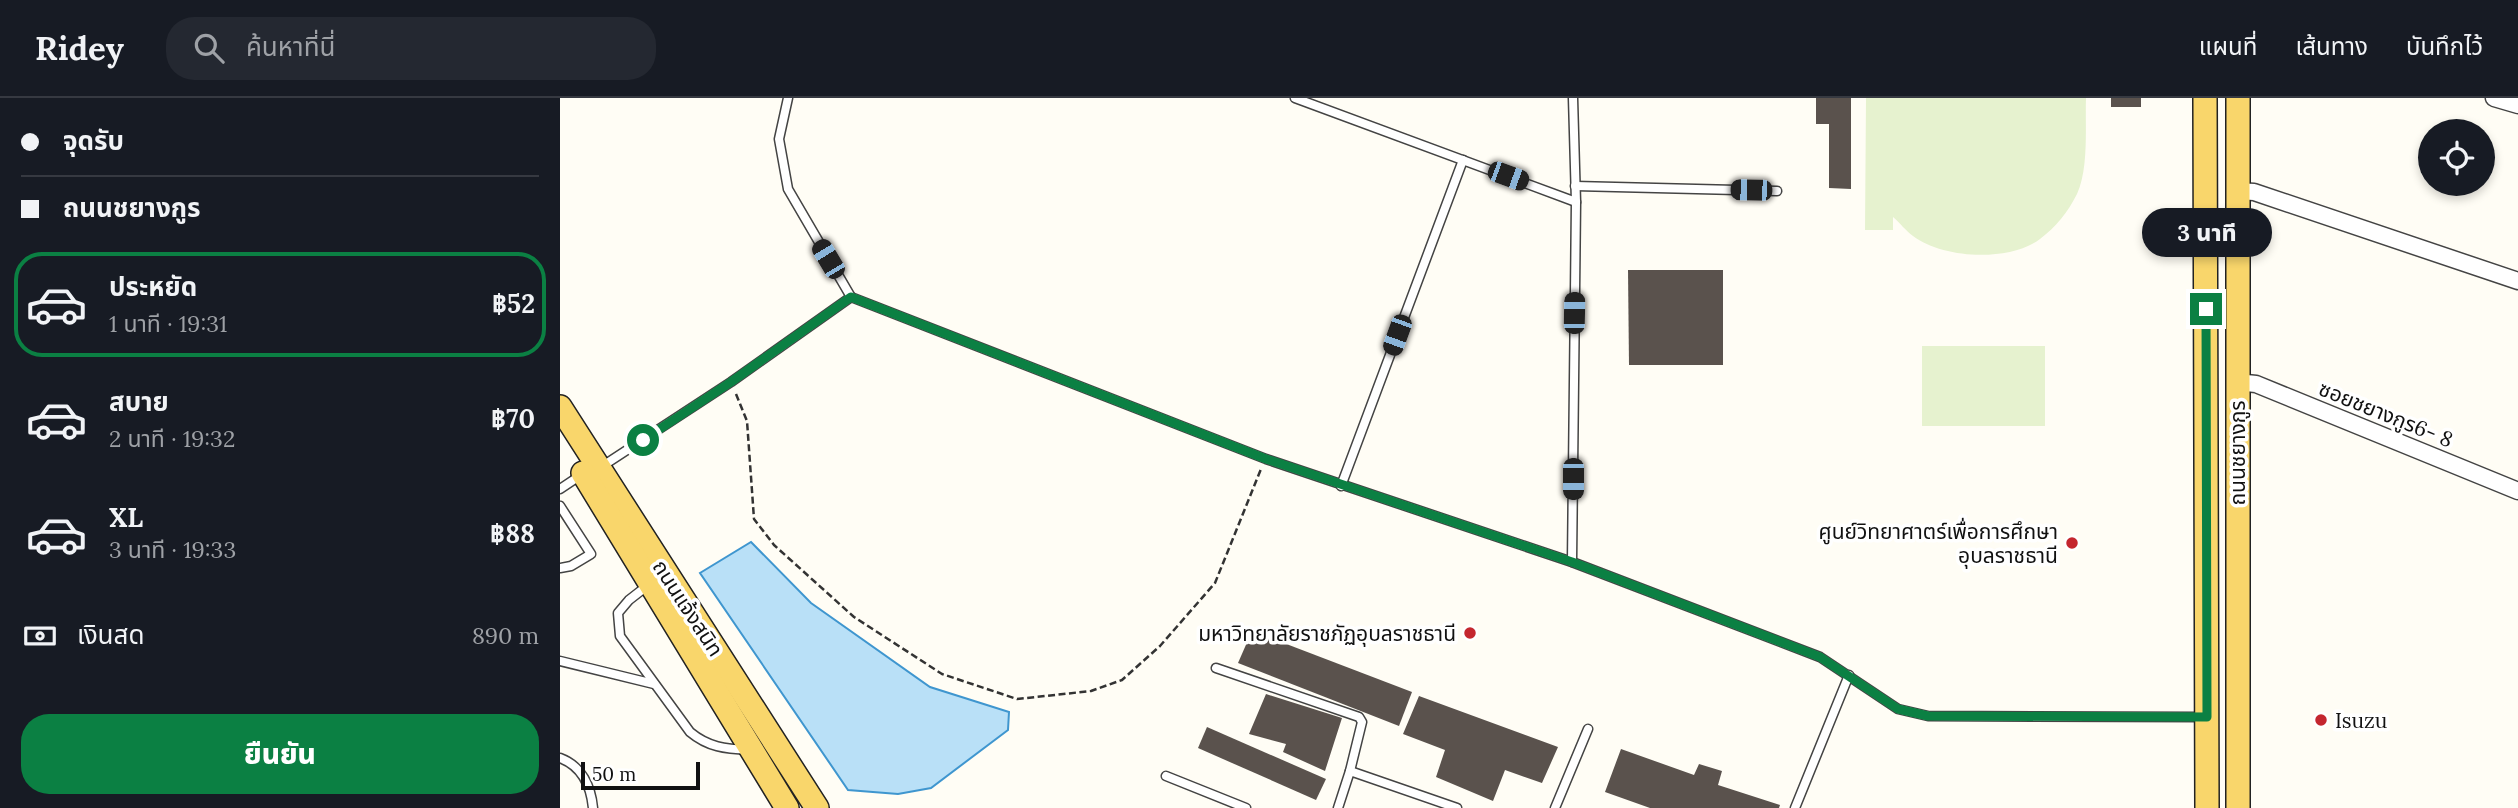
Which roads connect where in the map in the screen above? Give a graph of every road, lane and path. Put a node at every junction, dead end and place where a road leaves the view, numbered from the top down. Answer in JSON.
{"nodes":[{"id":1,"x":788,"y":98,"type":"edge"},
{"id":2,"x":1295,"y":98,"type":"edge"},
{"id":3,"x":1573,"y":98,"type":"edge"},
{"id":4,"x":2205,"y":98,"type":"edge"},
{"id":5,"x":2238,"y":98,"type":"edge"},
{"id":6,"x":2494,"y":98,"type":"edge"},
{"id":7,"x":2518,"y":105,"type":"edge"},
{"id":8,"x":1463,"y":160,"type":"junction"},
{"id":9,"x":1575,"y":186,"type":"junction"},
{"id":10,"x":1777,"y":191,"type":"dead end"},
{"id":11,"x":2236,"y":191,"type":"junction"},
{"id":12,"x":1576,"y":202,"type":"junction"},
{"id":13,"x":2518,"y":281,"type":"edge"},
{"id":14,"x":851,"y":297,"type":"junction"},
{"id":15,"x":731,"y":382,"type":"junction"},
{"id":16,"x":2236,"y":382,"type":"junction"},
{"id":17,"x":560,"y":407,"type":"edge"},
{"id":18,"x":560,"y":434,"type":"edge"},
{"id":19,"x":1266,"y":459,"type":"junction"},
{"id":20,"x":591,"y":471,"type":"junction"},
{"id":21,"x":1341,"y":486,"type":"junction"},
{"id":22,"x":560,"y":489,"type":"edge"},
{"id":23,"x":2518,"y":491,"type":"edge"},
{"id":24,"x":560,"y":506,"type":"edge"},
{"id":25,"x":1572,"y":562,"type":"junction"},
{"id":26,"x":560,"y":568,"type":"edge"},
{"id":27,"x":651,"y":584,"type":"junction"},
{"id":28,"x":560,"y":661,"type":"edge"},
{"id":29,"x":1216,"y":668,"type":"dead end"},
{"id":30,"x":1849,"y":676,"type":"junction"},
{"id":31,"x":654,"y":684,"type":"junction"},
{"id":32,"x":2207,"y":717,"type":"junction"},
{"id":33,"x":1588,"y":729,"type":"dead end"},
{"id":34,"x":752,"y":750,"type":"junction"},
{"id":35,"x":560,"y":758,"type":"edge"},
{"id":36,"x":1350,"y":771,"type":"junction"},
{"id":37,"x":1166,"y":776,"type":"dead end"},
{"id":38,"x":593,"y":808,"type":"edge"},
{"id":39,"x":787,"y":808,"type":"edge"},
{"id":40,"x":817,"y":808,"type":"edge"},
{"id":41,"x":1246,"y":808,"type":"edge"},
{"id":42,"x":1338,"y":808,"type":"edge"},
{"id":43,"x":1457,"y":808,"type":"edge"},
{"id":44,"x":1555,"y":808,"type":"edge"},
{"id":45,"x":1795,"y":808,"type":"edge"},
{"id":46,"x":2207,"y":808,"type":"edge"},
{"id":47,"x":2238,"y":808,"type":"edge"}],
"edges":[{"from":1,"to":14,"type":"lane"},
{"from":2,"to":8,"type":"lane"},
{"from":3,"to":9,"type":"lane"},
{"from":4,"to":32,"type":"main road","name":"ถนนชยางกูร"},
{"from":5,"to":11,"type":"main road","name":"ถนนชยางกูร"},
{"from":6,"to":7,"type":"street"},
{"from":8,"to":12,"type":"lane"},
{"from":8,"to":21,"type":"lane"},
{"from":9,"to":10,"type":"lane"},
{"from":9,"to":12,"type":"lane"},
{"from":11,"to":13,"type":"street"},
{"from":11,"to":16,"type":"main road","name":"ถนนชยางกูร"},
{"from":12,"to":25,"type":"lane"},
{"from":14,"to":15,"type":"lane"},
{"from":14,"to":19,"type":"lane"},
{"from":15,"to":19,"type":"path"},
{"from":15,"to":20,"type":"lane"},
{"from":16,"to":23,"type":"street","name":"ซอยชยางกูร6- 8"},
{"from":16,"to":47,"type":"main road","name":"ถนนชยางกูร"},
{"from":17,"to":20,"type":"main road","name":"ถนนแจ้งสนิท"},
{"from":18,"to":20,"type":"main road","name":"ถนนแจ้งสนิท"},
{"from":19,"to":21,"type":"lane"},
{"from":20,"to":22,"type":"lane"},
{"from":20,"to":27,"type":"main road","name":"ถนนแจ้งสนิท"},
{"from":20,"to":40,"type":"main road","name":"ถนนแจ้งสนิท"},
{"from":21,"to":25,"type":"lane"},
{"from":24,"to":26,"type":"lane"},
{"from":25,"to":30,"type":"lane"},
{"from":27,"to":31,"type":"lane"},
{"from":27,"to":34,"type":"main road","name":"ถนนแจ้งสนิท"},
{"from":28,"to":31,"type":"lane"},
{"from":29,"to":36,"type":"lane"},
{"from":30,"to":32,"type":"lane"},
{"from":30,"to":45,"type":"lane"},
{"from":31,"to":34,"type":"lane"},
{"from":32,"to":46,"type":"main road","name":"ถนนชยางกูร"},
{"from":33,"to":44,"type":"lane"},
{"from":34,"to":39,"type":"main road","name":"ถนนแจ้งสนิท"},
{"from":35,"to":38,"type":"lane"},
{"from":36,"to":42,"type":"lane"},
{"from":36,"to":43,"type":"lane"},
{"from":37,"to":41,"type":"lane"}]}
